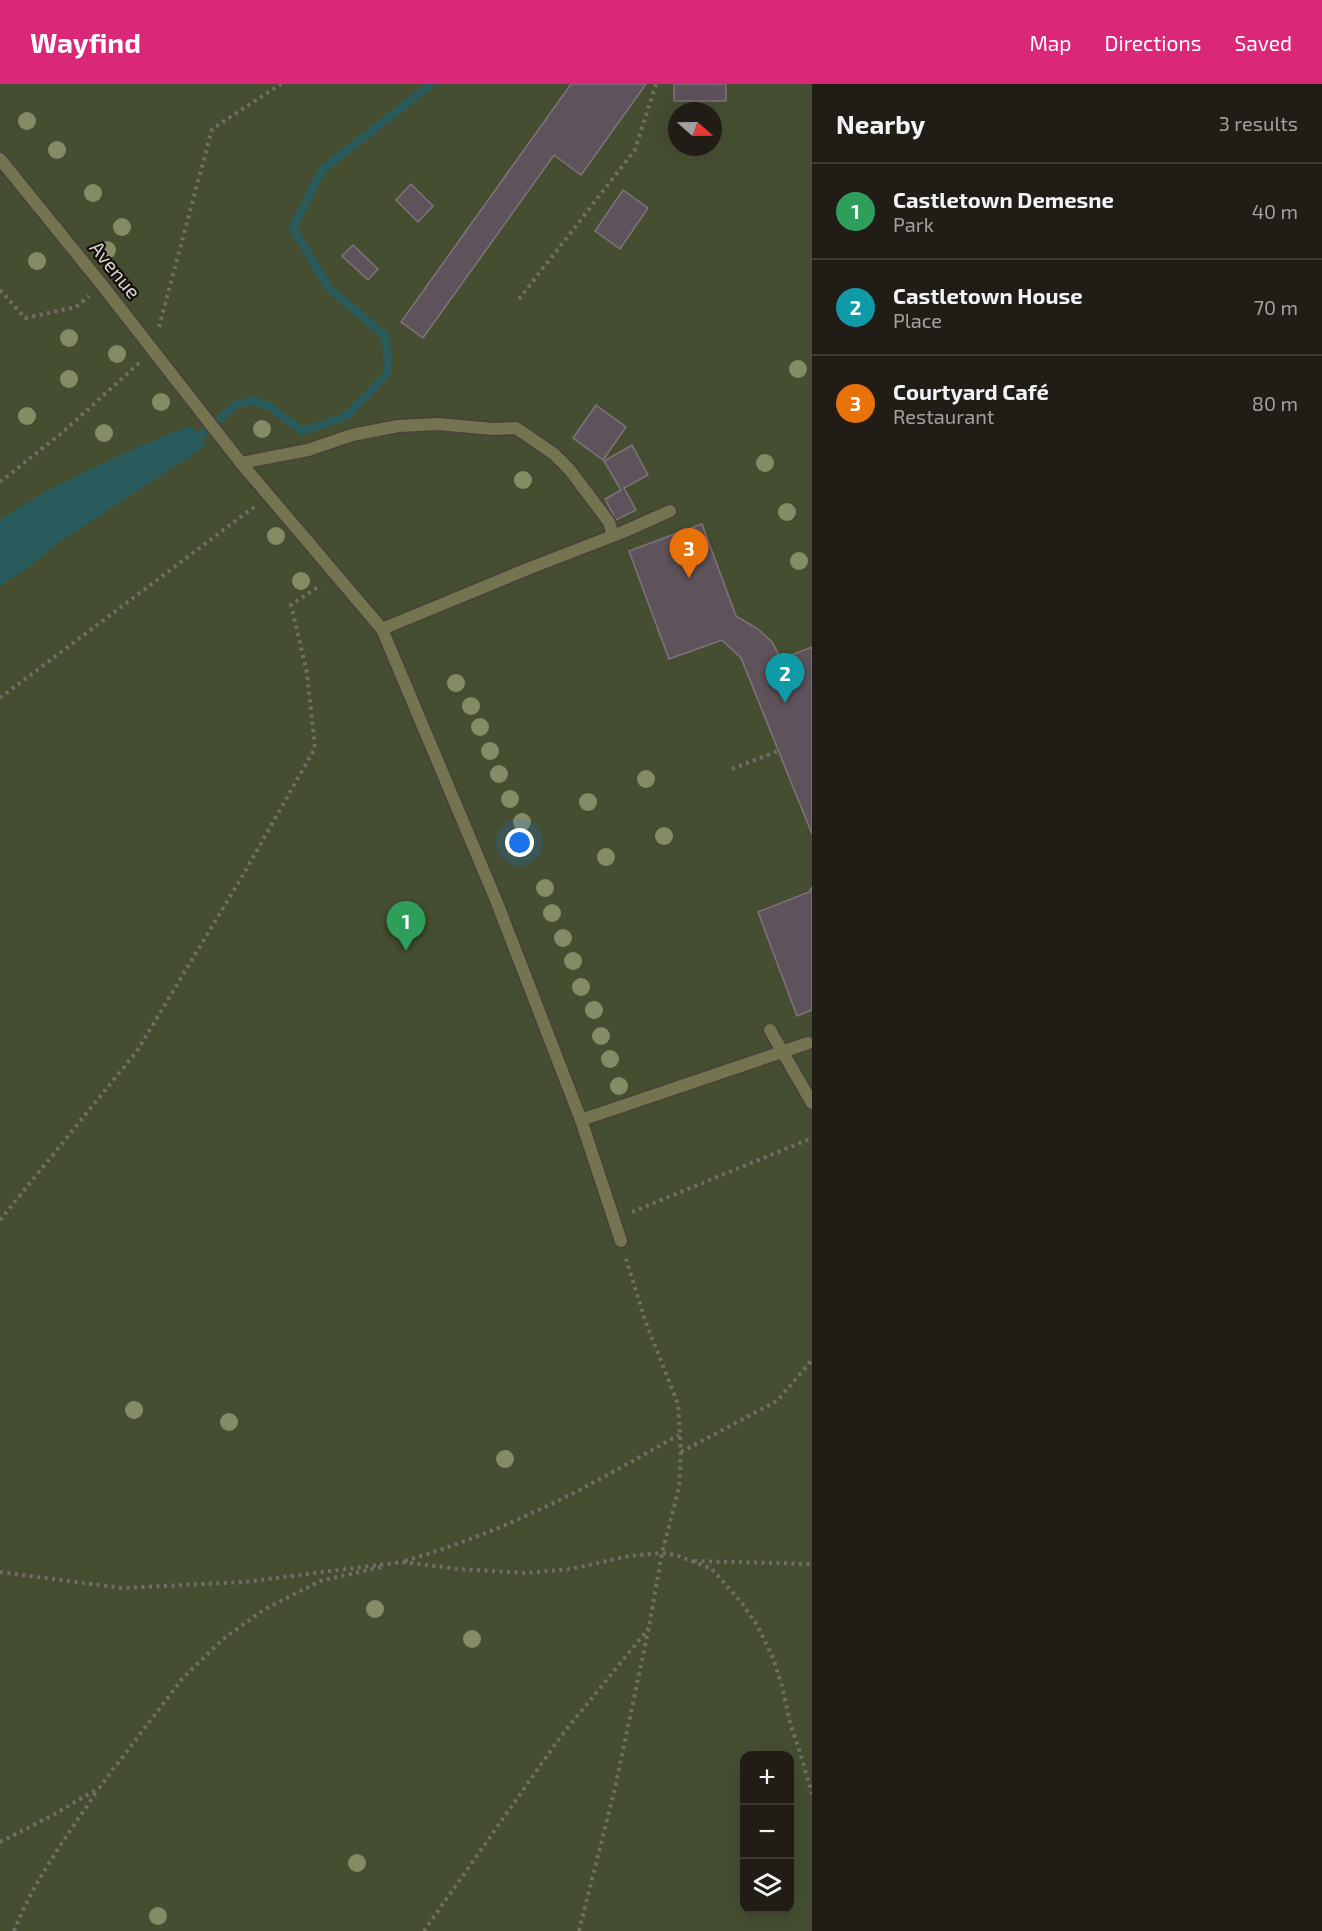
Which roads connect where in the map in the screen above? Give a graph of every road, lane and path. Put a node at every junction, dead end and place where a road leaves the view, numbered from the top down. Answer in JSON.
{"nodes":[{"id":1,"x":281,"y":84,"type":"edge"},
{"id":2,"x":657,"y":84,"type":"edge"},
{"id":3,"x":0,"y":159,"type":"edge"},
{"id":4,"x":102,"y":285,"type":"junction"},
{"id":5,"x":0,"y":290,"type":"edge"},
{"id":6,"x":519,"y":300,"type":"dead end"},
{"id":7,"x":153,"y":350,"type":"junction"},
{"id":8,"x":241,"y":463,"type":"junction"},
{"id":9,"x":0,"y":482,"type":"edge"},
{"id":10,"x":269,"y":495,"type":"junction"},
{"id":11,"x":670,"y":511,"type":"dead end"},
{"id":12,"x":613,"y":535,"type":"junction"},
{"id":13,"x":336,"y":574,"type":"junction"},
{"id":14,"x":382,"y":629,"type":"junction"},
{"id":15,"x":0,"y":698,"type":"edge"},
{"id":16,"x":778,"y":751,"type":"dead end"},
{"id":17,"x":732,"y":769,"type":"dead end"},
{"id":18,"x":770,"y":1029,"type":"dead end"},
{"id":19,"x":808,"y":1043,"type":"dead end"},
{"id":20,"x":782,"y":1052,"type":"junction"},
{"id":21,"x":812,"y":1104,"type":"edge"},
{"id":22,"x":581,"y":1120,"type":"junction"},
{"id":23,"x":812,"y":1138,"type":"edge"},
{"id":24,"x":0,"y":1220,"type":"edge"},
{"id":25,"x":614,"y":1220,"type":"junction"},
{"id":26,"x":621,"y":1241,"type":"joint"},
{"id":27,"x":812,"y":1360,"type":"edge"},
{"id":28,"x":680,"y":1435,"type":"junction"},
{"id":29,"x":681,"y":1452,"type":"junction"},
{"id":30,"x":662,"y":1552,"type":"junction"},
{"id":31,"x":690,"y":1560,"type":"junction"},
{"id":32,"x":402,"y":1562,"type":"junction"},
{"id":33,"x":812,"y":1564,"type":"edge"},
{"id":34,"x":0,"y":1572,"type":"edge"},
{"id":35,"x":649,"y":1627,"type":"junction"},
{"id":36,"x":99,"y":1788,"type":"junction"},
{"id":37,"x":812,"y":1794,"type":"edge"},
{"id":38,"x":0,"y":1842,"type":"edge"},
{"id":39,"x":14,"y":1931,"type":"edge"},
{"id":40,"x":424,"y":1931,"type":"edge"},
{"id":41,"x":579,"y":1931,"type":"edge"}],
"edges":[{"from":1,"to":7,"type":"path"},
{"from":2,"to":6,"type":"path"},
{"from":3,"to":4,"type":"street","name":"Avenue"},
{"from":4,"to":5,"type":"path"},
{"from":4,"to":7,"type":"street","name":"Avenue"},
{"from":7,"to":8,"type":"street","name":"Avenue"},
{"from":7,"to":9,"type":"path"},
{"from":8,"to":10,"type":"street","name":"Avenue"},
{"from":8,"to":12,"type":"street"},
{"from":10,"to":13,"type":"street","name":"Avenue"},
{"from":10,"to":15,"type":"path"},
{"from":11,"to":12,"type":"street"},
{"from":12,"to":14,"type":"street"},
{"from":13,"to":14,"type":"street","name":"Avenue"},
{"from":13,"to":24,"type":"path"},
{"from":14,"to":22,"type":"street","name":"Avenue"},
{"from":16,"to":17,"type":"path"},
{"from":18,"to":20,"type":"street"},
{"from":19,"to":20,"type":"street"},
{"from":20,"to":21,"type":"street"},
{"from":20,"to":22,"type":"street"},
{"from":22,"to":25,"type":"street","name":"Avenue"},
{"from":23,"to":25,"type":"path"},
{"from":25,"to":26,"type":"street","name":"Avenue"},
{"from":26,"to":28,"type":"path"},
{"from":27,"to":29,"type":"path"},
{"from":28,"to":29,"type":"path"},
{"from":28,"to":32,"type":"path"},
{"from":29,"to":30,"type":"path"},
{"from":30,"to":31,"type":"path"},
{"from":30,"to":32,"type":"path"},
{"from":30,"to":35,"type":"path"},
{"from":31,"to":33,"type":"path"},
{"from":31,"to":37,"type":"path"},
{"from":32,"to":34,"type":"path"},
{"from":32,"to":36,"type":"path"},
{"from":35,"to":40,"type":"path"},
{"from":35,"to":41,"type":"path"},
{"from":36,"to":38,"type":"path"},
{"from":36,"to":39,"type":"path"}]}
